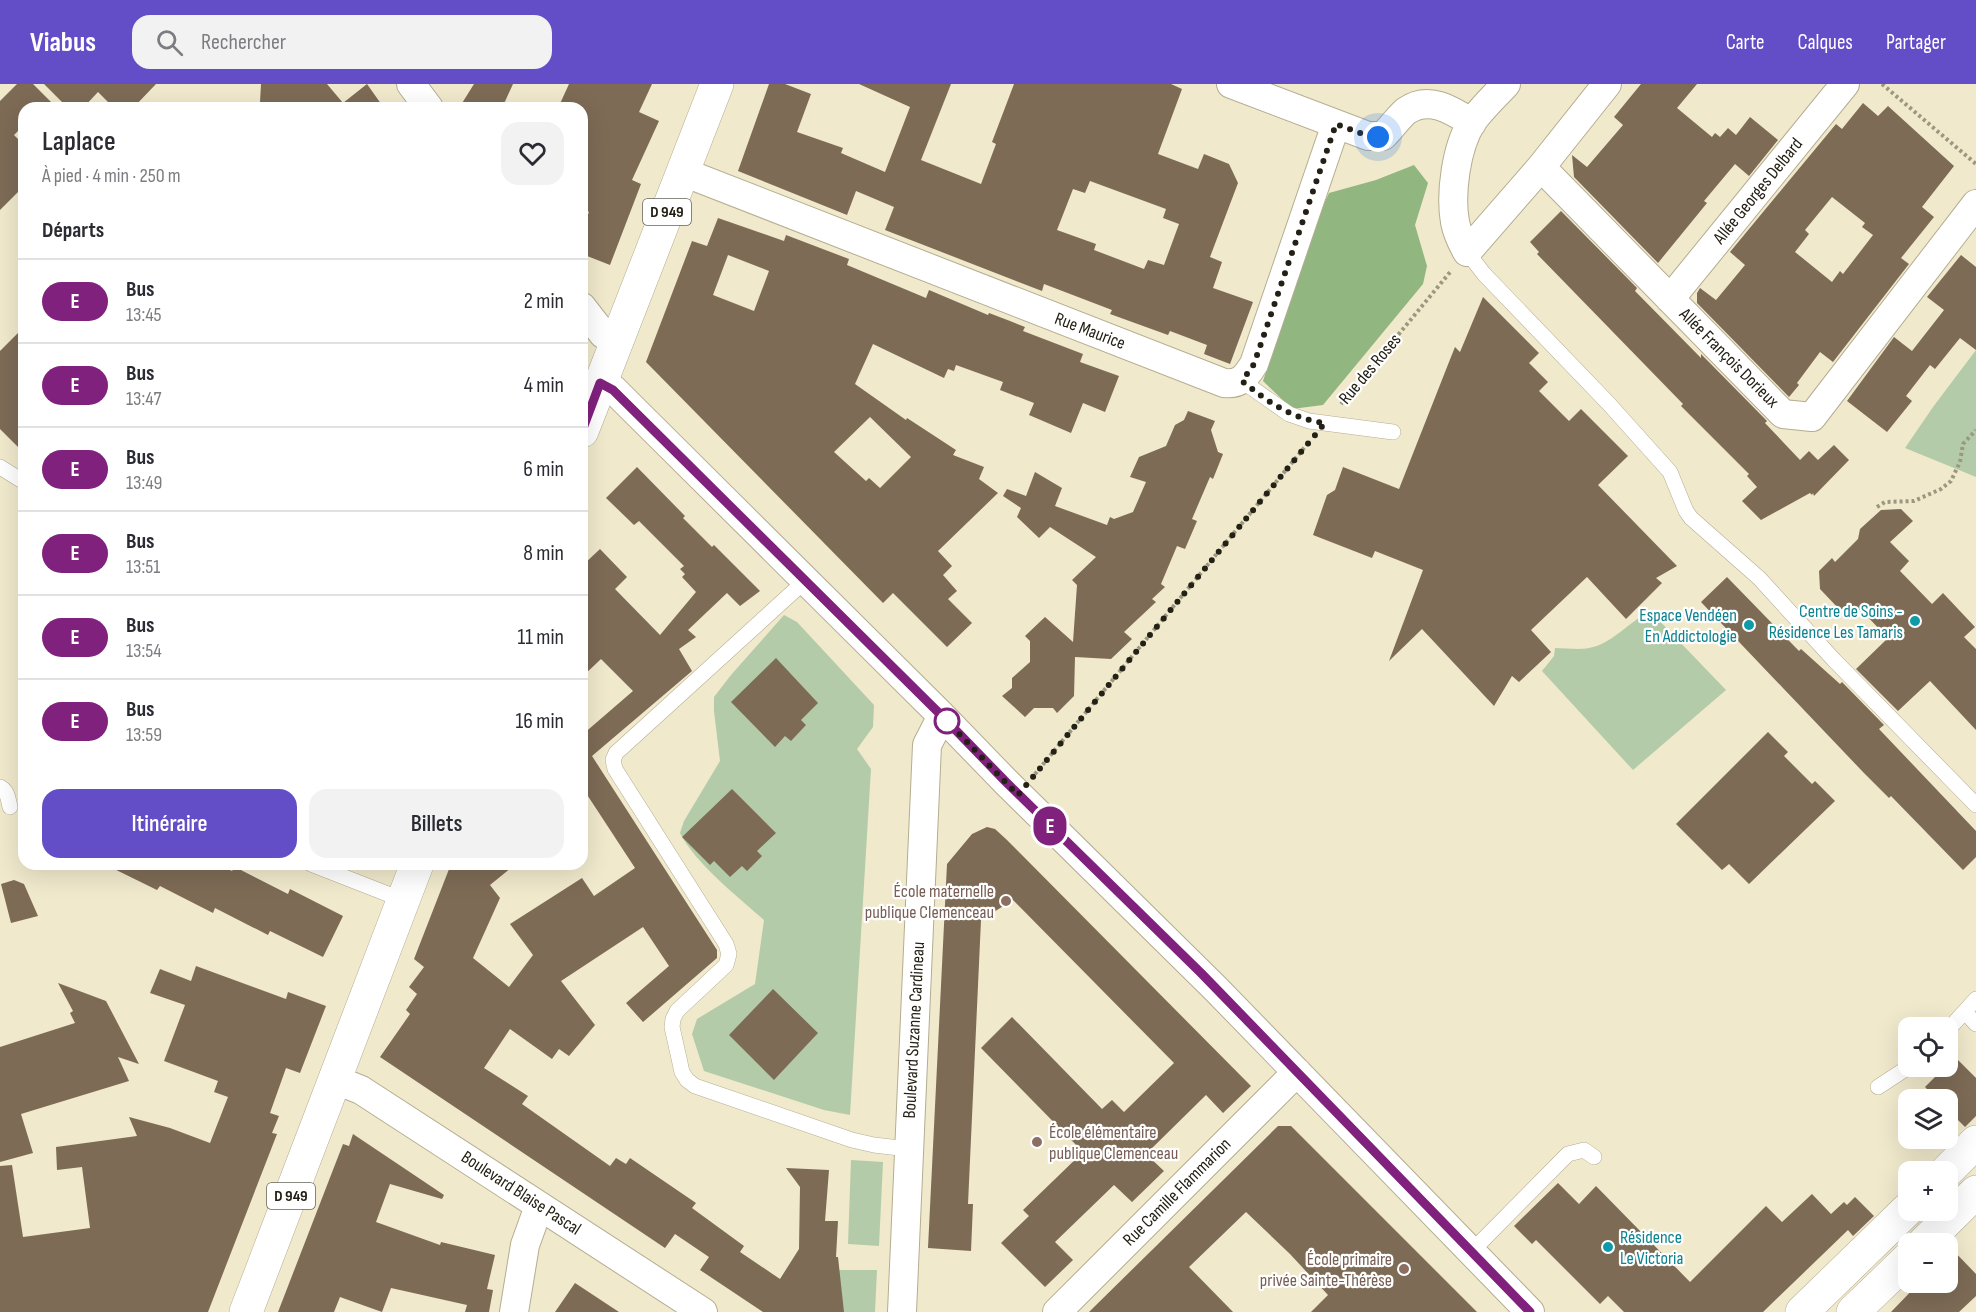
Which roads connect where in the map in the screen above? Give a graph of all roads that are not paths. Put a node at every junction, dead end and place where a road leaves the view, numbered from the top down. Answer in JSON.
{"nodes":[{"id":1,"x":411,"y":84,"type":"edge"},
{"id":2,"x":717,"y":84,"type":"edge"},
{"id":3,"x":1231,"y":84,"type":"edge"},
{"id":4,"x":1506,"y":84,"type":"edge"},
{"id":5,"x":1607,"y":84,"type":"edge"},
{"id":6,"x":1845,"y":84,"type":"edge"},
{"id":7,"x":424,"y":102,"type":"edge"},
{"id":8,"x":1472,"y":123,"type":"junction"},
{"id":9,"x":1336,"y":124,"type":"junction"},
{"id":10,"x":1540,"y":167,"type":"junction"},
{"id":11,"x":683,"y":172,"type":"junction"},
{"id":12,"x":1976,"y":204,"type":"edge"},
{"id":13,"x":1467,"y":252,"type":"junction"},
{"id":14,"x":1670,"y":299,"type":"junction"},
{"id":15,"x":588,"y":315,"type":"edge"},
{"id":16,"x":617,"y":341,"type":"junction"},
{"id":17,"x":1242,"y":381,"type":"junction"},
{"id":18,"x":600,"y":383,"type":"junction"},
{"id":19,"x":588,"y":415,"type":"edge"},
{"id":20,"x":1393,"y":432,"type":"dead end"},
{"id":21,"x":0,"y":468,"type":"edge"},
{"id":22,"x":18,"y":478,"type":"edge"},
{"id":23,"x":805,"y":581,"type":"junction"},
{"id":24,"x":942,"y":716,"type":"junction"},
{"id":25,"x":0,"y":788,"type":"edge"},
{"id":26,"x":1976,"y":805,"type":"edge"},
{"id":27,"x":10,"y":807,"type":"dead end"},
{"id":28,"x":326,"y":870,"type":"edge"},
{"id":29,"x":415,"y":870,"type":"edge"},
{"id":30,"x":403,"y":900,"type":"junction"},
{"id":31,"x":1976,"y":999,"type":"edge"},
{"id":32,"x":1965,"y":1012,"type":"junction"},
{"id":33,"x":1958,"y":1019,"type":"edge"},
{"id":34,"x":1976,"y":1024,"type":"edge"},
{"id":35,"x":1297,"y":1072,"type":"junction"},
{"id":36,"x":1898,"y":1074,"type":"edge"},
{"id":37,"x":336,"y":1080,"type":"junction"},
{"id":38,"x":1878,"y":1087,"type":"dead end"},
{"id":39,"x":1976,"y":1142,"type":"edge"},
{"id":40,"x":908,"y":1149,"type":"junction"},
{"id":41,"x":1594,"y":1157,"type":"dead end"},
{"id":42,"x":1957,"y":1161,"type":"edge"},
{"id":43,"x":1976,"y":1192,"type":"edge"},
{"id":44,"x":539,"y":1206,"type":"junction"},
{"id":45,"x":1898,"y":1219,"type":"edge"},
{"id":46,"x":1934,"y":1233,"type":"edge"},
{"id":47,"x":1471,"y":1252,"type":"junction"},
{"id":48,"x":1898,"y":1269,"type":"edge"},
{"id":49,"x":246,"y":1312,"type":"edge"},
{"id":50,"x":514,"y":1312,"type":"edge"},
{"id":51,"x":703,"y":1312,"type":"edge"},
{"id":52,"x":902,"y":1312,"type":"edge"},
{"id":53,"x":1057,"y":1312,"type":"edge"},
{"id":54,"x":1530,"y":1312,"type":"edge"},
{"id":55,"x":1802,"y":1312,"type":"edge"},
{"id":56,"x":1853,"y":1312,"type":"edge"}],
"edges":[{"from":1,"to":7,"type":"street"},
{"from":2,"to":11,"type":"main road","number":"D 949"},
{"from":3,"to":9,"type":"street"},
{"from":4,"to":8,"type":"street"},
{"from":5,"to":10,"type":"street"},
{"from":6,"to":14,"type":"street","name":"Allée Georges Delbard"},
{"from":8,"to":9,"type":"street"},
{"from":8,"to":13,"type":"street"},
{"from":9,"to":17,"type":"street"},
{"from":10,"to":13,"type":"street"},
{"from":10,"to":14,"type":"street","name":"Allée François Dorieux"},
{"from":11,"to":16,"type":"main road","number":"D 949"},
{"from":11,"to":17,"type":"street","name":"Rue Maurice"},
{"from":12,"to":14,"type":"street","name":"Allée François Dorieux"},
{"from":13,"to":26,"type":"lane"},
{"from":15,"to":16,"type":"street"},
{"from":16,"to":18,"type":"main road","number":"D 949"},
{"from":17,"to":20,"type":"lane"},
{"from":18,"to":19,"type":"main road","number":"D 949"},
{"from":18,"to":23,"type":"street"},
{"from":21,"to":22,"type":"lane"},
{"from":23,"to":24,"type":"street"},
{"from":23,"to":40,"type":"lane"},
{"from":24,"to":35,"type":"street"},
{"from":24,"to":40,"type":"street","name":"Boulevard Suzanne Cardineau"},
{"from":25,"to":27,"type":"lane"},
{"from":28,"to":30,"type":"lane"},
{"from":29,"to":30,"type":"main road","number":"D 949"},
{"from":30,"to":37,"type":"main road","number":"D 949"},
{"from":31,"to":32,"type":"lane"},
{"from":32,"to":33,"type":"lane"},
{"from":32,"to":34,"type":"lane"},
{"from":35,"to":47,"type":"street"},
{"from":35,"to":53,"type":"street","name":"Rue Camille Flammarion"},
{"from":36,"to":38,"type":"lane"},
{"from":37,"to":44,"type":"street","name":"Boulevard Blaise Pascal"},
{"from":37,"to":49,"type":"main road","number":"D 949"},
{"from":39,"to":42,"type":"main road"},
{"from":40,"to":52,"type":"street","name":"Boulevard Suzanne Cardineau"},
{"from":41,"to":47,"type":"lane"},
{"from":43,"to":46,"type":"main road"},
{"from":44,"to":50,"type":"street"},
{"from":44,"to":51,"type":"street","name":"Boulevard Blaise Pascal"},
{"from":45,"to":55,"type":"main road"},
{"from":47,"to":54,"type":"street"},
{"from":48,"to":56,"type":"main road"}]}
